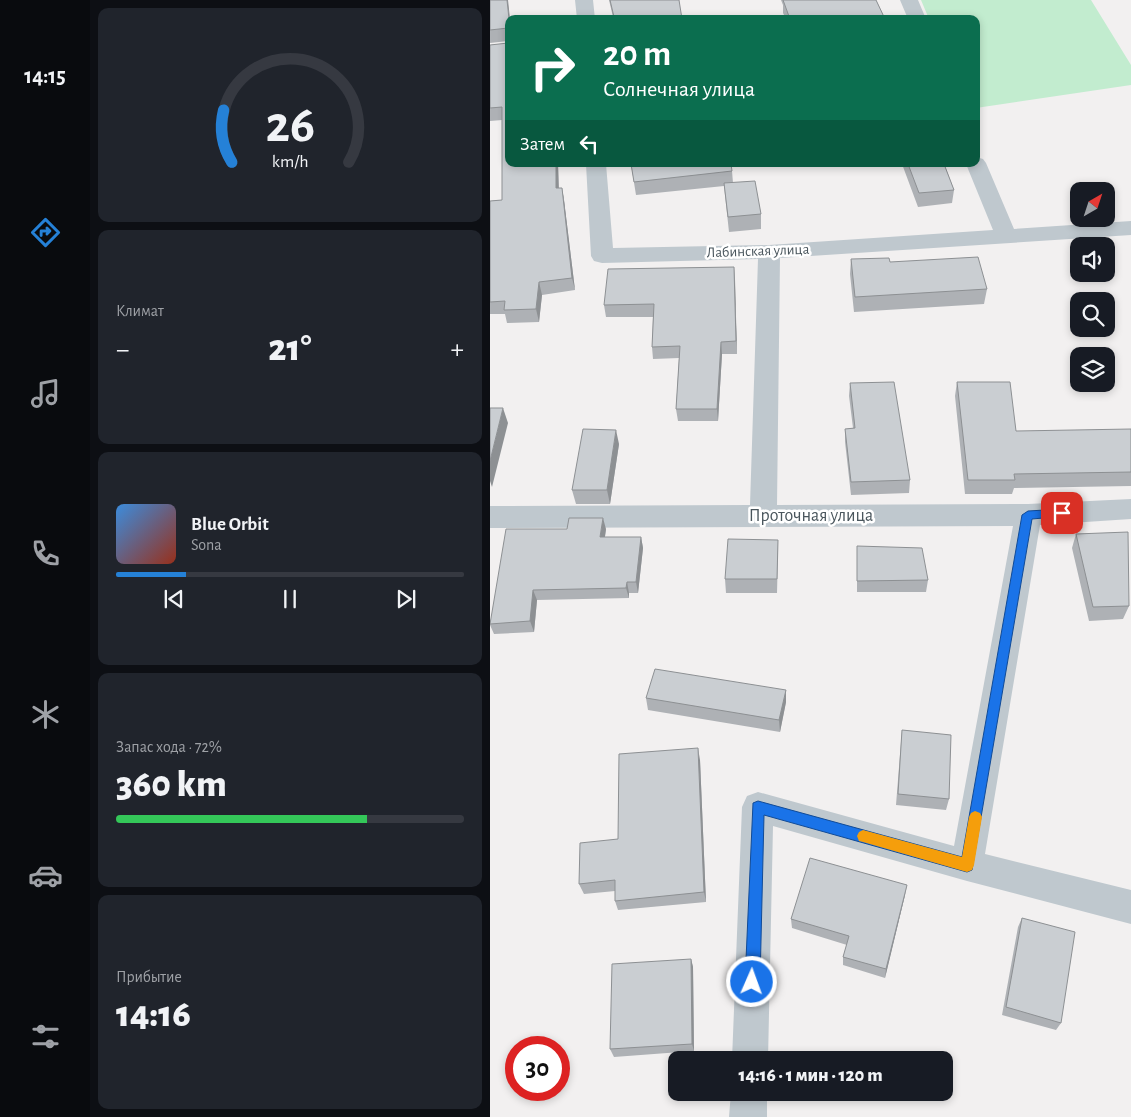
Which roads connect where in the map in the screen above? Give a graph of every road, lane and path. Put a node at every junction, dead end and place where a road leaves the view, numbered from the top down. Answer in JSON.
{"nodes":[{"id":1,"x":584,"y":0,"type":"edge"},
{"id":2,"x":909,"y":0,"type":"edge"},
{"id":3,"x":586,"y":15,"type":"edge"},
{"id":4,"x":915,"y":15,"type":"edge"},
{"id":5,"x":596,"y":167,"type":"edge"},
{"id":6,"x":978,"y":167,"type":"edge"},
{"id":7,"x":1131,"y":228,"type":"edge"},
{"id":8,"x":1007,"y":238,"type":"junction"},
{"id":9,"x":769,"y":252,"type":"junction"},
{"id":10,"x":1131,"y":509,"type":"edge"},
{"id":11,"x":1028,"y":515,"type":"junction"},
{"id":12,"x":763,"y":516,"type":"junction"},
{"id":13,"x":490,"y":517,"type":"edge"},
{"id":14,"x":967,"y":865,"type":"junction"},
{"id":15,"x":1131,"y":907,"type":"edge"},
{"id":16,"x":750,"y":1051,"type":"edge"},
{"id":17,"x":749,"y":1101,"type":"edge"},
{"id":18,"x":748,"y":1117,"type":"edge"}],
"edges":[{"from":1,"to":3,"type":"street"},
{"from":2,"to":4,"type":"street"},
{"from":5,"to":9,"type":"street","name":"Лабинская улица"},
{"from":6,"to":8,"type":"street"},
{"from":7,"to":8,"type":"street","name":"Лабинская улица"},
{"from":8,"to":9,"type":"street","name":"Лабинская улица"},
{"from":9,"to":12,"type":"street"},
{"from":10,"to":11,"type":"street","name":"Проточная улица"},
{"from":11,"to":12,"type":"street","name":"Проточная улица"},
{"from":11,"to":14,"type":"street"},
{"from":12,"to":13,"type":"street","name":"Проточная улица"},
{"from":14,"to":15,"type":"street"},
{"from":14,"to":16,"type":"street"},
{"from":17,"to":18,"type":"street"}]}
